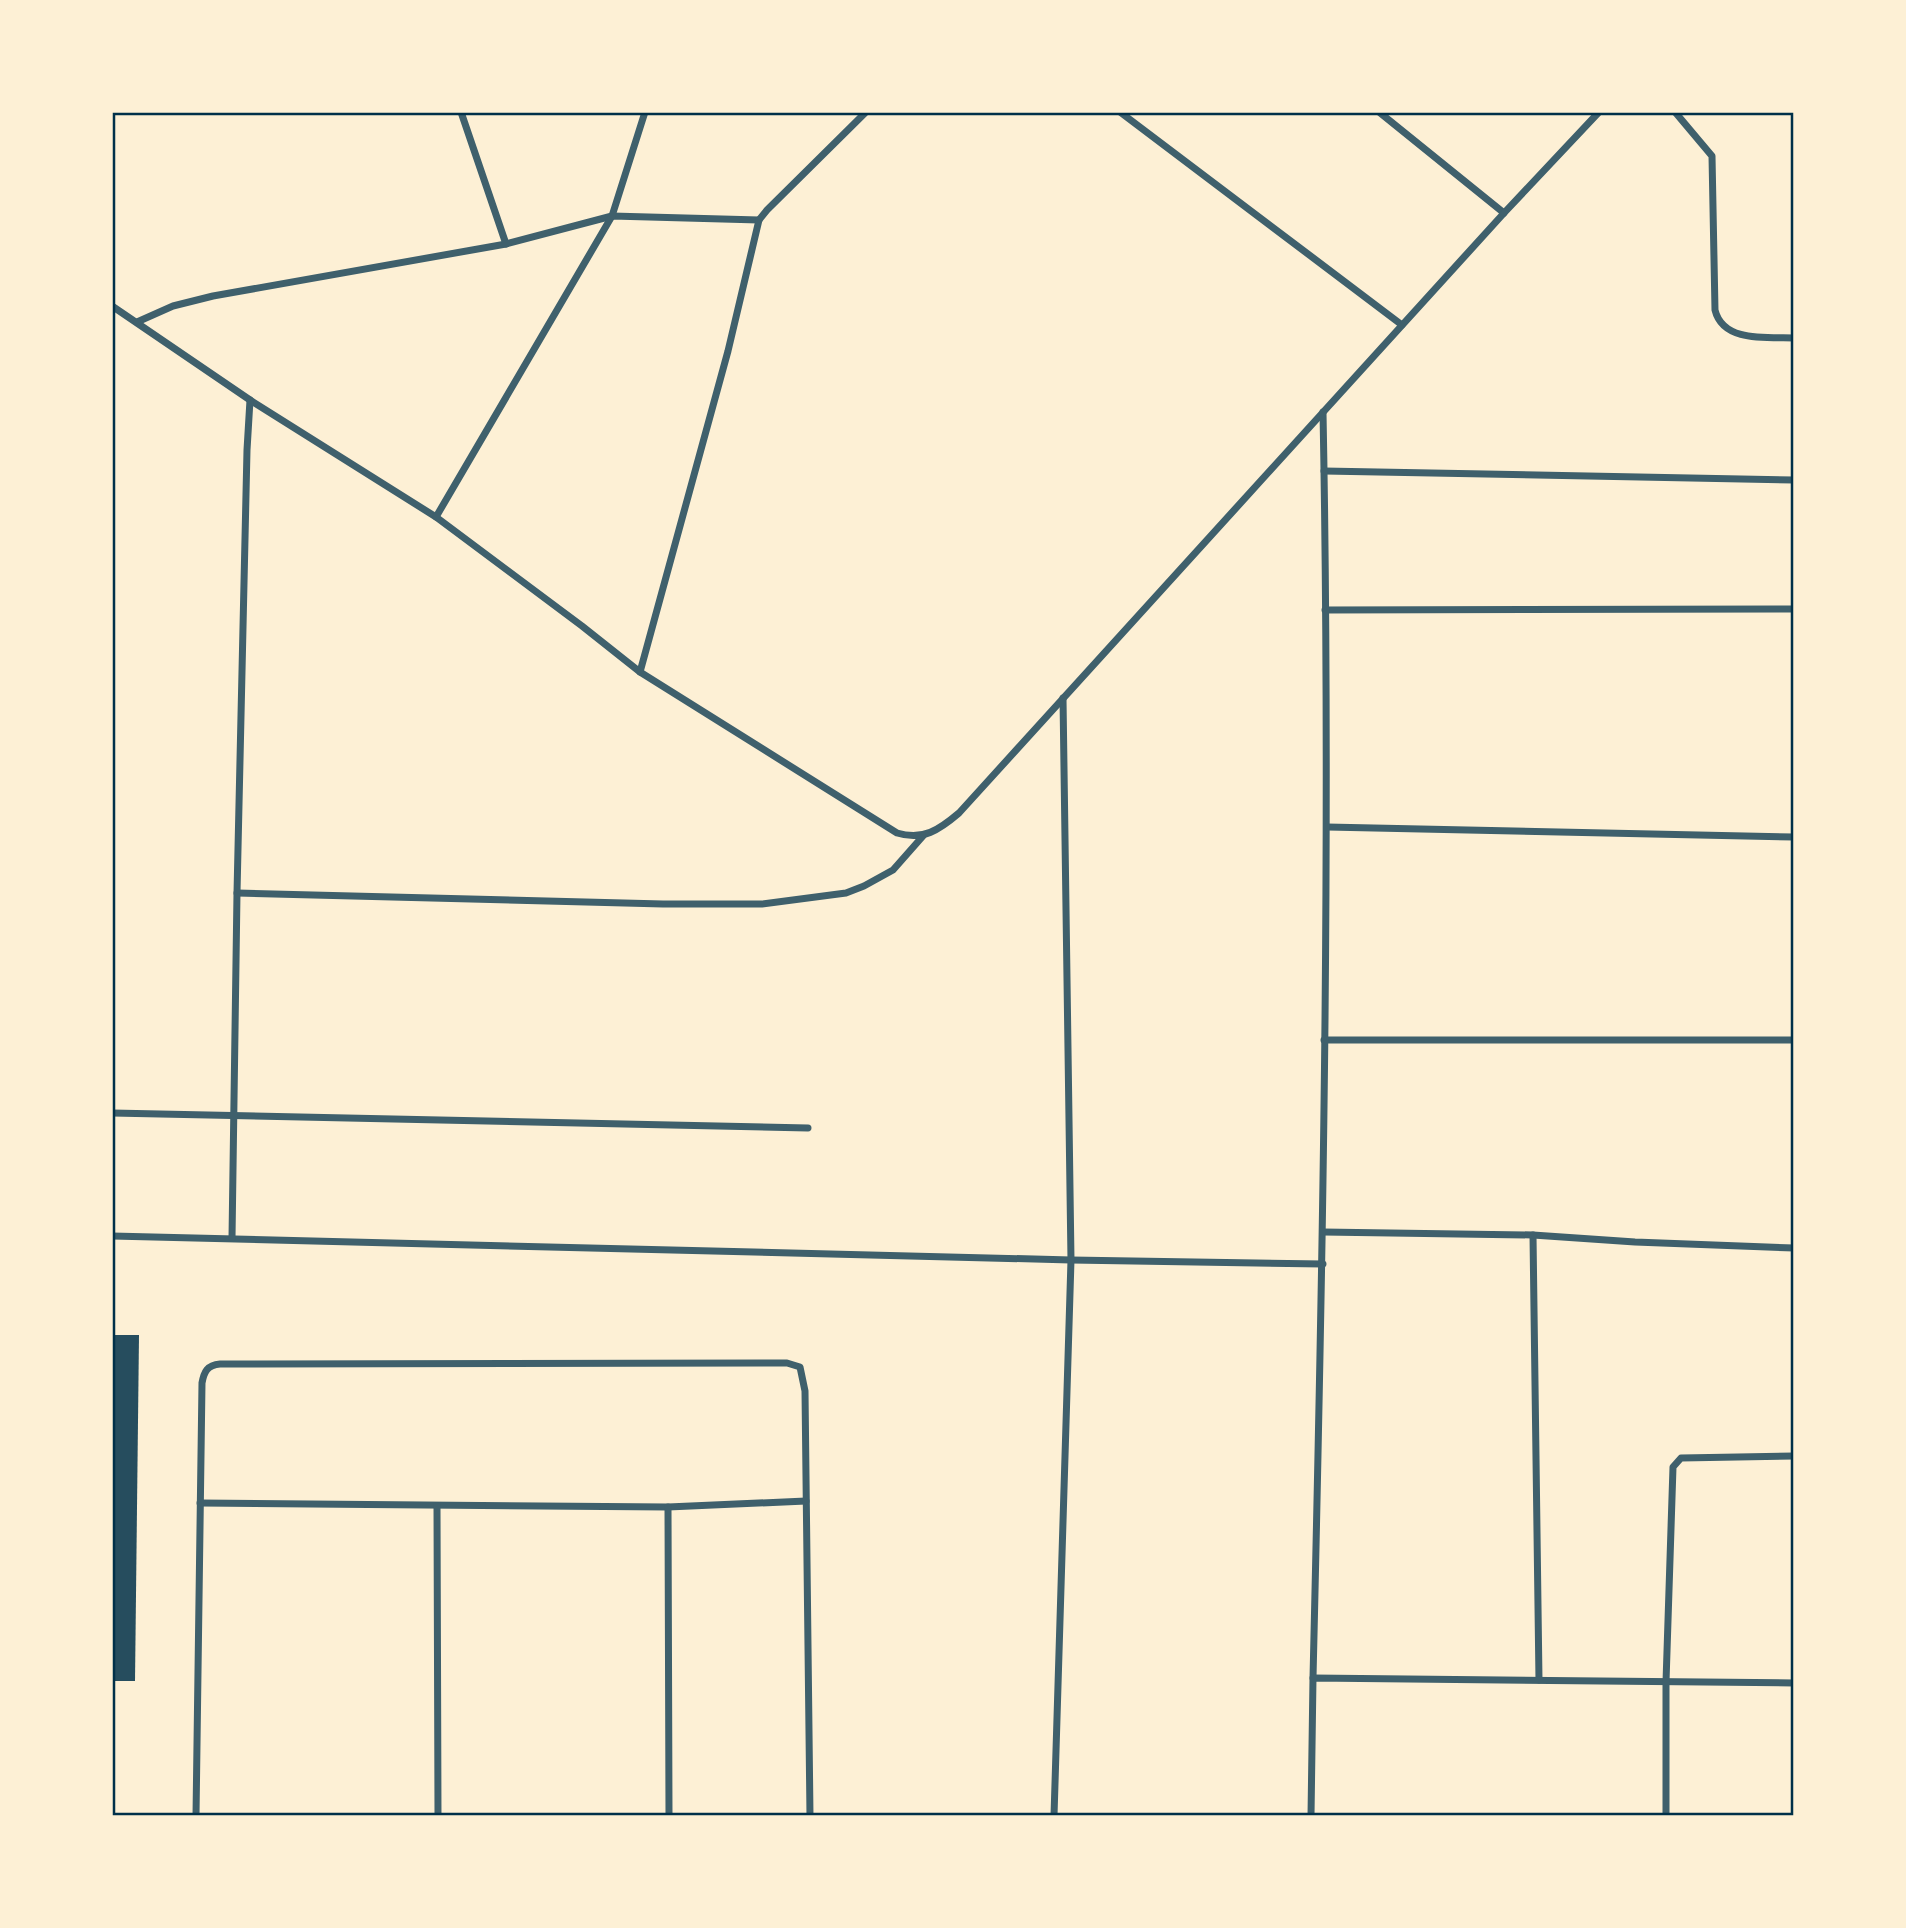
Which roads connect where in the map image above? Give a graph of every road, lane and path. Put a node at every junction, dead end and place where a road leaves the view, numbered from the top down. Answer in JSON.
{"nodes":[{"id":1,"x":461,"y":112,"type":"edge"},
{"id":2,"x":645,"y":112,"type":"edge"},
{"id":3,"x":866,"y":112,"type":"edge"},
{"id":4,"x":1120,"y":112,"type":"edge"},
{"id":5,"x":1379,"y":112,"type":"edge"},
{"id":6,"x":1599,"y":112,"type":"edge"},
{"id":7,"x":1675,"y":112,"type":"edge"},
{"id":8,"x":1504,"y":213,"type":"junction"},
{"id":9,"x":612,"y":216,"type":"junction"},
{"id":10,"x":759,"y":220,"type":"junction"},
{"id":11,"x":506,"y":244,"type":"junction"},
{"id":12,"x":112,"y":306,"type":"edge"},
{"id":13,"x":137,"y":322,"type":"junction"},
{"id":14,"x":1402,"y":325,"type":"junction"},
{"id":15,"x":1794,"y":338,"type":"edge"},
{"id":16,"x":250,"y":400,"type":"junction"},
{"id":17,"x":1323,"y":411,"type":"junction"},
{"id":18,"x":1324,"y":471,"type":"junction"},
{"id":19,"x":1794,"y":480,"type":"edge"},
{"id":20,"x":436,"y":517,"type":"junction"},
{"id":21,"x":1325,"y":610,"type":"junction"},
{"id":22,"x":1794,"y":610,"type":"edge"},
{"id":23,"x":640,"y":672,"type":"junction"},
{"id":24,"x":1063,"y":697,"type":"junction"},
{"id":25,"x":1327,"y":827,"type":"junction"},
{"id":26,"x":923,"y":836,"type":"junction"},
{"id":27,"x":1794,"y":837,"type":"edge"},
{"id":28,"x":236,"y":893,"type":"junction"},
{"id":29,"x":1324,"y":1040,"type":"junction"},
{"id":30,"x":1794,"y":1041,"type":"edge"},
{"id":31,"x":112,"y":1113,"type":"edge"},
{"id":32,"x":233,"y":1115,"type":"junction"},
{"id":33,"x":808,"y":1128,"type":"dead end"},
{"id":34,"x":1323,"y":1232,"type":"junction"},
{"id":35,"x":1534,"y":1235,"type":"junction"},
{"id":36,"x":112,"y":1236,"type":"edge"},
{"id":37,"x":232,"y":1238,"type":"junction"},
{"id":38,"x":1794,"y":1248,"type":"edge"},
{"id":39,"x":1071,"y":1260,"type":"junction"},
{"id":40,"x":1323,"y":1264,"type":"junction"},
{"id":41,"x":1794,"y":1456,"type":"edge"},
{"id":42,"x":806,"y":1501,"type":"junction"},
{"id":43,"x":200,"y":1503,"type":"junction"},
{"id":44,"x":437,"y":1506,"type":"junction"},
{"id":45,"x":668,"y":1507,"type":"junction"},
{"id":46,"x":1313,"y":1678,"type":"junction"},
{"id":47,"x":1539,"y":1680,"type":"junction"},
{"id":48,"x":1666,"y":1682,"type":"junction"},
{"id":49,"x":1794,"y":1683,"type":"edge"},
{"id":50,"x":196,"y":1816,"type":"edge"},
{"id":51,"x":438,"y":1816,"type":"edge"},
{"id":52,"x":668,"y":1816,"type":"edge"},
{"id":53,"x":810,"y":1816,"type":"edge"},
{"id":54,"x":1054,"y":1816,"type":"edge"},
{"id":55,"x":1311,"y":1816,"type":"edge"},
{"id":56,"x":1666,"y":1816,"type":"edge"}],
"edges":[{"from":1,"to":11,"type":"street"},
{"from":2,"to":9,"type":"street"},
{"from":3,"to":10,"type":"street"},
{"from":4,"to":14,"type":"street"},
{"from":5,"to":8,"type":"street"},
{"from":6,"to":8,"type":"street"},
{"from":7,"to":15,"type":"street"},
{"from":8,"to":14,"type":"street"},
{"from":9,"to":10,"type":"street"},
{"from":9,"to":11,"type":"street"},
{"from":9,"to":20,"type":"street"},
{"from":10,"to":23,"type":"street"},
{"from":11,"to":13,"type":"street"},
{"from":12,"to":13,"type":"street"},
{"from":13,"to":16,"type":"street"},
{"from":14,"to":17,"type":"street"},
{"from":16,"to":20,"type":"street"},
{"from":16,"to":28,"type":"street"},
{"from":17,"to":18,"type":"street"},
{"from":17,"to":24,"type":"street"},
{"from":18,"to":19,"type":"street"},
{"from":18,"to":21,"type":"street"},
{"from":20,"to":23,"type":"street"},
{"from":21,"to":22,"type":"street"},
{"from":21,"to":25,"type":"street"},
{"from":23,"to":26,"type":"street"},
{"from":24,"to":26,"type":"street"},
{"from":24,"to":39,"type":"street"},
{"from":25,"to":27,"type":"street"},
{"from":25,"to":29,"type":"street"},
{"from":26,"to":28,"type":"street"},
{"from":28,"to":32,"type":"street"},
{"from":29,"to":30,"type":"street"},
{"from":29,"to":34,"type":"street"},
{"from":31,"to":32,"type":"street"},
{"from":32,"to":33,"type":"street"},
{"from":32,"to":37,"type":"street"},
{"from":34,"to":35,"type":"street"},
{"from":34,"to":40,"type":"street"},
{"from":35,"to":38,"type":"street"},
{"from":35,"to":47,"type":"street"},
{"from":36,"to":37,"type":"street"},
{"from":37,"to":39,"type":"street"},
{"from":39,"to":40,"type":"street"},
{"from":39,"to":54,"type":"street"},
{"from":40,"to":46,"type":"street"},
{"from":41,"to":48,"type":"street"},
{"from":42,"to":43,"type":"street"},
{"from":42,"to":45,"type":"street"},
{"from":42,"to":53,"type":"street"},
{"from":43,"to":44,"type":"street"},
{"from":43,"to":50,"type":"street"},
{"from":44,"to":45,"type":"street"},
{"from":44,"to":51,"type":"street"},
{"from":45,"to":52,"type":"street"},
{"from":46,"to":47,"type":"street"},
{"from":46,"to":55,"type":"street"},
{"from":47,"to":48,"type":"street"},
{"from":48,"to":49,"type":"street"},
{"from":48,"to":56,"type":"street"}]}
